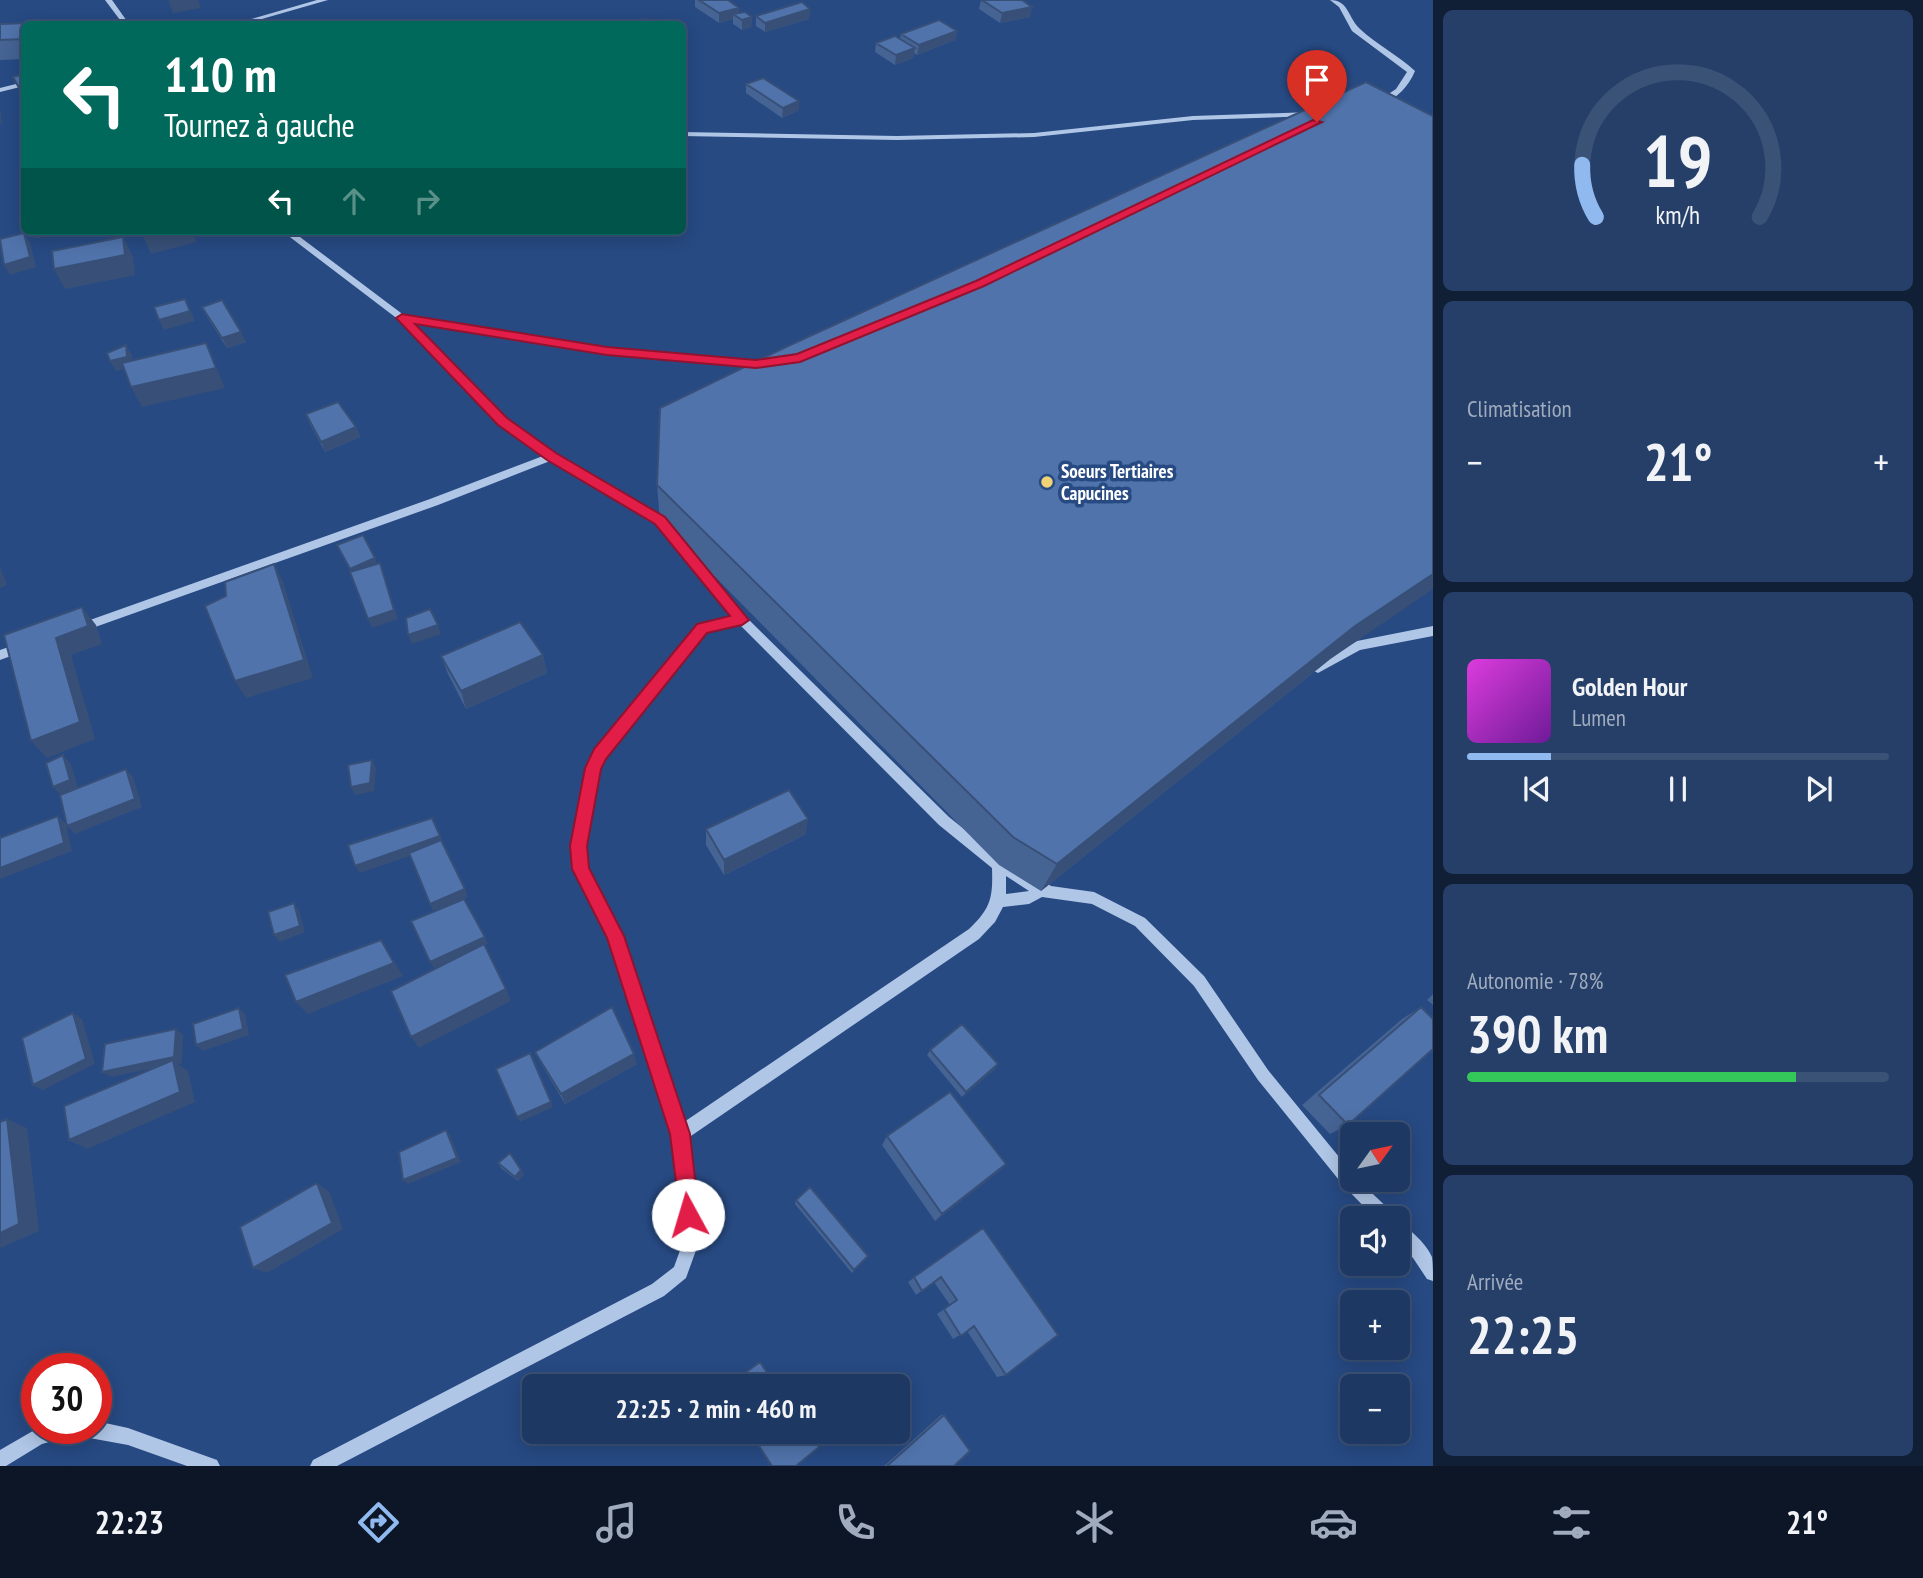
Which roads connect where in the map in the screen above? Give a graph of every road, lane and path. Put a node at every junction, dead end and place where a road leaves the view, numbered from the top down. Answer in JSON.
{"nodes":[{"id":1,"x":108,"y":0,"type":"edge"},
{"id":2,"x":325,"y":0,"type":"edge"},
{"id":3,"x":1334,"y":0,"type":"edge"},
{"id":4,"x":124,"y":21,"type":"edge"},
{"id":5,"x":253,"y":21,"type":"edge"},
{"id":6,"x":21,"y":85,"type":"edge"},
{"id":7,"x":0,"y":90,"type":"edge"},
{"id":8,"x":1368,"y":108,"type":"edge"},
{"id":9,"x":1318,"y":114,"type":"edge"},
{"id":10,"x":686,"y":134,"type":"edge"},
{"id":11,"x":291,"y":235,"type":"edge"},
{"id":12,"x":402,"y":318,"type":"junction"},
{"id":13,"x":778,"y":361,"type":"edge"},
{"id":14,"x":551,"y":457,"type":"junction"},
{"id":15,"x":742,"y":620,"type":"junction"},
{"id":16,"x":71,"y":631,"type":"edge"},
{"id":17,"x":1433,"y":631,"type":"edge"},
{"id":18,"x":36,"y":643,"type":"edge"},
{"id":19,"x":0,"y":655,"type":"edge"},
{"id":20,"x":1310,"y":673,"type":"edge"},
{"id":21,"x":999,"y":865,"type":"junction"},
{"id":22,"x":1046,"y":887,"type":"junction"},
{"id":23,"x":1000,"y":901,"type":"junction"},
{"id":24,"x":680,"y":1134,"type":"junction"},
{"id":25,"x":1374,"y":1206,"type":"edge"},
{"id":26,"x":1410,"y":1243,"type":"edge"},
{"id":27,"x":1433,"y":1273,"type":"edge"},
{"id":28,"x":0,"y":1460,"type":"edge"},
{"id":29,"x":211,"y":1466,"type":"edge"},
{"id":30,"x":319,"y":1466,"type":"edge"}],
"edges":[{"from":1,"to":4,"type":"street"},
{"from":2,"to":5,"type":"street"},
{"from":3,"to":8,"type":"street"},
{"from":6,"to":7,"type":"street"},
{"from":9,"to":10,"type":"street"},
{"from":11,"to":12,"type":"street"},
{"from":12,"to":13,"type":"street"},
{"from":12,"to":14,"type":"street"},
{"from":14,"to":15,"type":"street"},
{"from":14,"to":16,"type":"street"},
{"from":15,"to":21,"type":"street"},
{"from":15,"to":24,"type":"street"},
{"from":17,"to":20,"type":"street"},
{"from":18,"to":19,"type":"street"},
{"from":21,"to":22,"type":"street"},
{"from":21,"to":23,"type":"street"},
{"from":22,"to":23,"type":"street"},
{"from":22,"to":25,"type":"street"},
{"from":23,"to":24,"type":"street"},
{"from":24,"to":30,"type":"street"},
{"from":26,"to":27,"type":"street"},
{"from":28,"to":29,"type":"street"}]}
